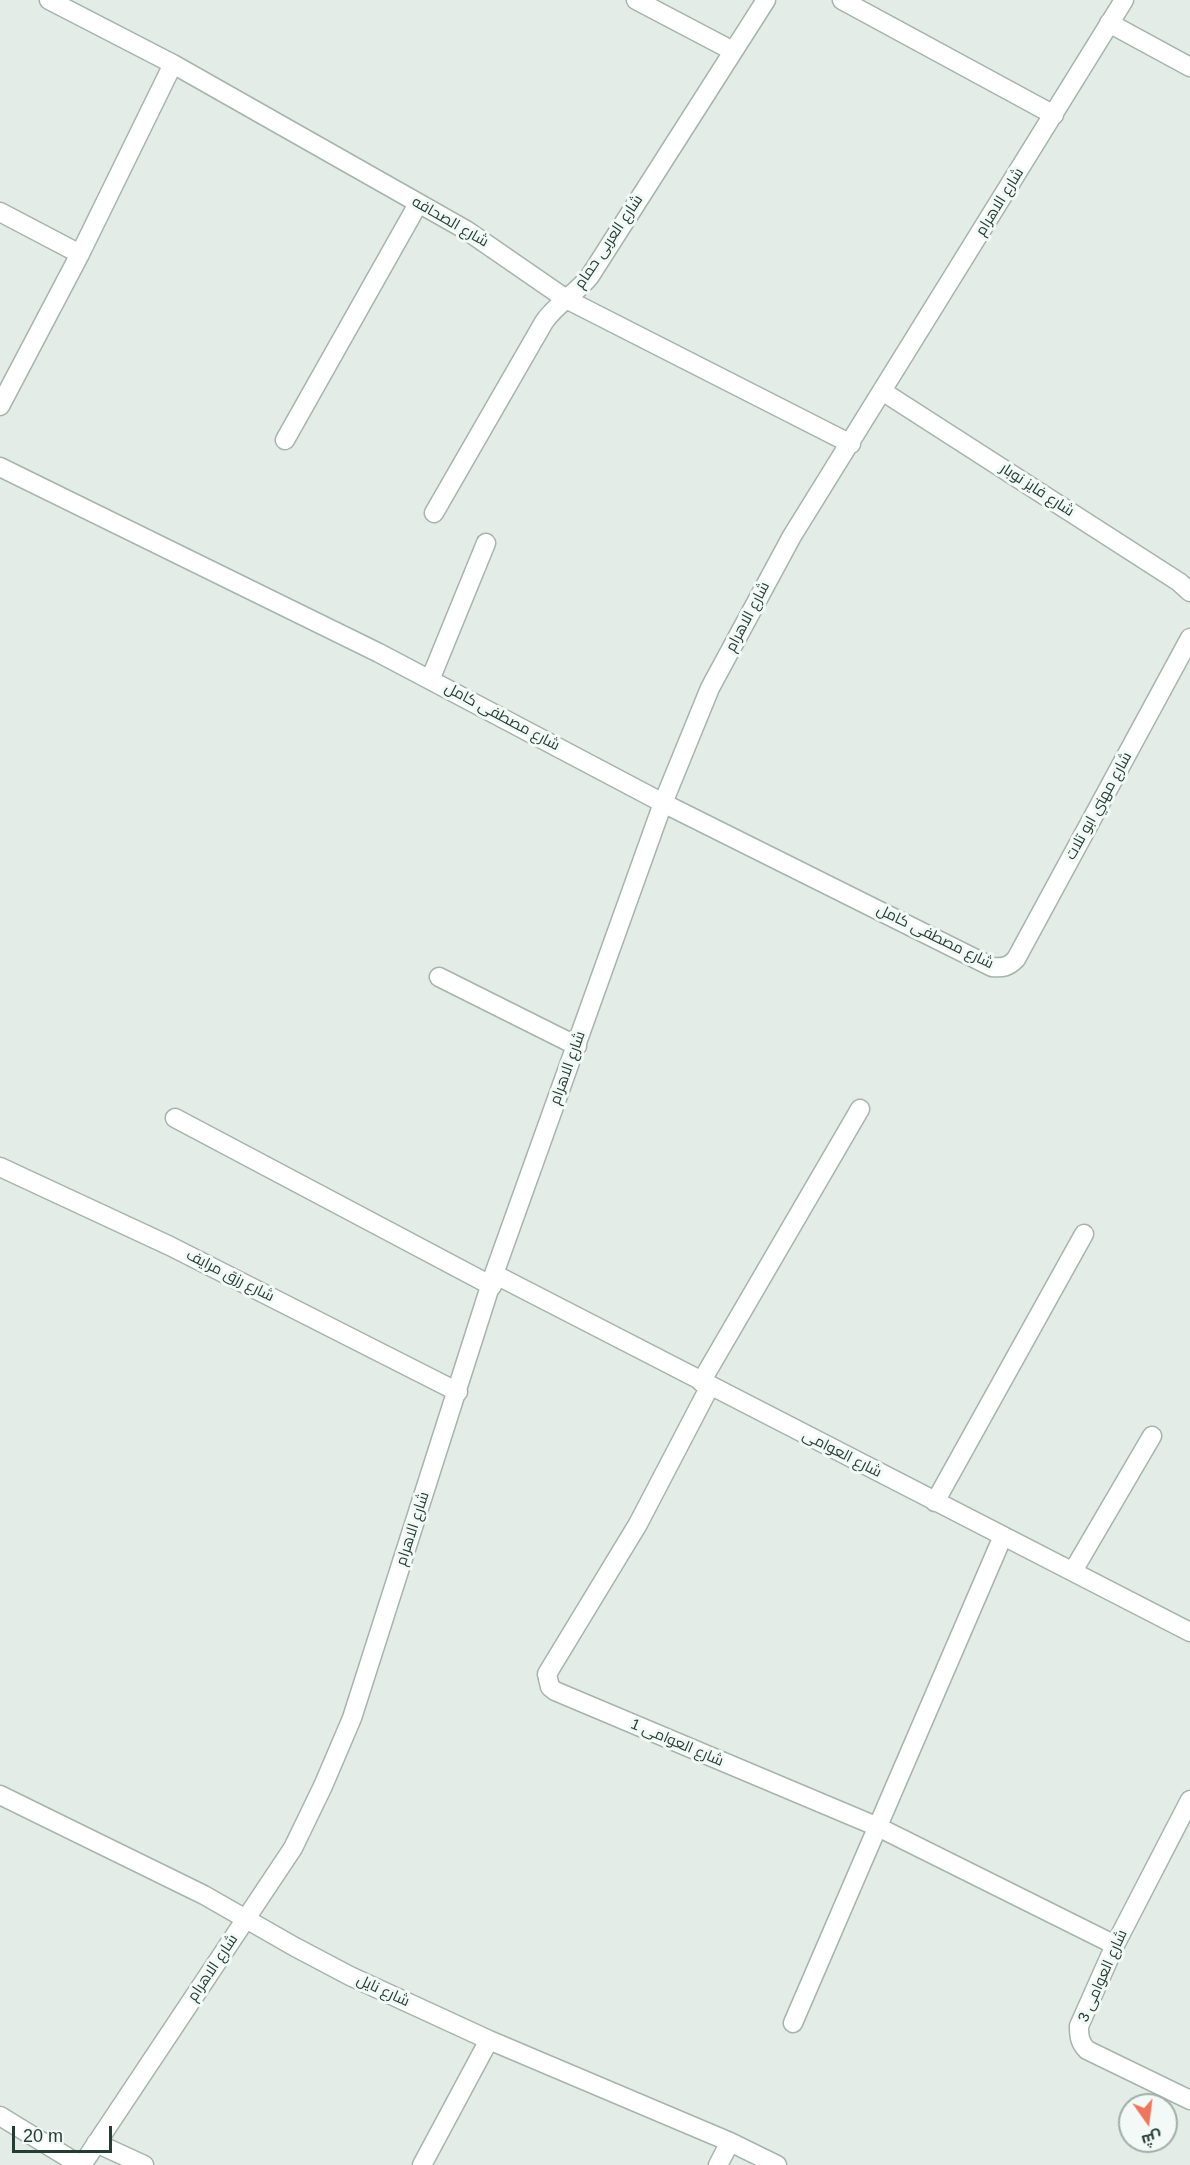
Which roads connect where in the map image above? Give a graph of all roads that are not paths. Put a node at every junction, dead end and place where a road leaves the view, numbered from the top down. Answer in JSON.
{"nodes":[{"id":1,"x":49,"y":0,"type":"edge"},
{"id":2,"x":636,"y":0,"type":"edge"},
{"id":3,"x":766,"y":0,"type":"edge"},
{"id":4,"x":842,"y":0,"type":"edge"},
{"id":5,"x":1124,"y":0,"type":"edge"},
{"id":6,"x":1109,"y":23,"type":"junction"},
{"id":7,"x":733,"y":51,"type":"junction"},
{"id":8,"x":173,"y":64,"type":"junction"},
{"id":9,"x":1190,"y":67,"type":"edge"},
{"id":10,"x":1054,"y":115,"type":"junction"},
{"id":11,"x":418,"y":204,"type":"junction"},
{"id":12,"x":0,"y":212,"type":"edge"},
{"id":13,"x":80,"y":254,"type":"junction"},
{"id":14,"x":566,"y":299,"type":"junction"},
{"id":15,"x":882,"y":391,"type":"junction"},
{"id":16,"x":0,"y":406,"type":"edge"},
{"id":17,"x":285,"y":440,"type":"dead end"},
{"id":18,"x":850,"y":444,"type":"junction"},
{"id":19,"x":0,"y":467,"type":"edge"},
{"id":20,"x":434,"y":513,"type":"dead end"},
{"id":21,"x":486,"y":543,"type":"dead end"},
{"id":22,"x":1190,"y":591,"type":"edge"},
{"id":23,"x":1190,"y":639,"type":"edge"},
{"id":24,"x":430,"y":680,"type":"junction"},
{"id":25,"x":663,"y":803,"type":"junction"},
{"id":26,"x":1003,"y":968,"type":"joint"},
{"id":27,"x":439,"y":978,"type":"dead end"},
{"id":28,"x":577,"y":1046,"type":"junction"},
{"id":29,"x":860,"y":1109,"type":"dead end"},
{"id":30,"x":175,"y":1118,"type":"dead end"},
{"id":31,"x":0,"y":1167,"type":"edge"},
{"id":32,"x":1084,"y":1234,"type":"dead end"},
{"id":33,"x":493,"y":1280,"type":"junction"},
{"id":34,"x":706,"y":1384,"type":"junction"},
{"id":35,"x":458,"y":1392,"type":"junction"},
{"id":36,"x":1152,"y":1436,"type":"dead end"},
{"id":37,"x":935,"y":1502,"type":"junction"},
{"id":38,"x":1003,"y":1536,"type":"junction"},
{"id":39,"x":1073,"y":1571,"type":"junction"},
{"id":40,"x":1190,"y":1632,"type":"edge"},
{"id":41,"x":0,"y":1795,"type":"edge"},
{"id":42,"x":1190,"y":1800,"type":"edge"},
{"id":43,"x":878,"y":1827,"type":"junction"},
{"id":44,"x":246,"y":1919,"type":"junction"},
{"id":45,"x":1115,"y":1945,"type":"junction"},
{"id":46,"x":794,"y":2023,"type":"dead end"},
{"id":47,"x":489,"y":2040,"type":"junction"},
{"id":48,"x":1190,"y":2100,"type":"edge"},
{"id":49,"x":0,"y":2116,"type":"edge"},
{"id":50,"x":730,"y":2142,"type":"junction"},
{"id":51,"x":96,"y":2143,"type":"junction"},
{"id":52,"x":81,"y":2165,"type":"edge"},
{"id":53,"x":144,"y":2165,"type":"edge"},
{"id":54,"x":422,"y":2165,"type":"edge"},
{"id":55,"x":718,"y":2165,"type":"edge"},
{"id":56,"x":777,"y":2165,"type":"edge"}],
"edges":[{"from":1,"to":8,"type":"street","name":"شارع الصحافه"},
{"from":2,"to":7,"type":"street"},
{"from":3,"to":7,"type":"street","name":"شارع العربى حمام"},
{"from":4,"to":10,"type":"street"},
{"from":5,"to":6,"type":"street","name":"شارع الاهرام"},
{"from":6,"to":9,"type":"street"},
{"from":6,"to":10,"type":"street","name":"شارع الاهرام"},
{"from":7,"to":14,"type":"street","name":"شارع العربى حمام"},
{"from":8,"to":11,"type":"street","name":"شارع الصحافه"},
{"from":8,"to":13,"type":"street"},
{"from":10,"to":15,"type":"street","name":"شارع الاهرام"},
{"from":11,"to":14,"type":"street","name":"شارع الصحافه"},
{"from":11,"to":17,"type":"street"},
{"from":12,"to":13,"type":"street"},
{"from":13,"to":16,"type":"street"},
{"from":14,"to":18,"type":"street","name":"شارع الصحافه"},
{"from":14,"to":20,"type":"street","name":"شارع العربى حمام"},
{"from":15,"to":18,"type":"street","name":"شارع الاهرام"},
{"from":15,"to":22,"type":"street","name":"شارع فايز نوبار"},
{"from":18,"to":25,"type":"street","name":"شارع الاهرام"},
{"from":19,"to":24,"type":"street","name":"شارع مصطفى كامل"},
{"from":21,"to":24,"type":"street"},
{"from":23,"to":26,"type":"street","name":"شارع مهني ابو تلات"},
{"from":24,"to":25,"type":"street","name":"شارع مصطفى كامل"},
{"from":25,"to":26,"type":"street","name":"شارع مصطفى كامل"},
{"from":25,"to":28,"type":"street","name":"شارع الاهرام"},
{"from":27,"to":28,"type":"street"},
{"from":28,"to":33,"type":"street","name":"شارع الاهرام"},
{"from":29,"to":34,"type":"street"},
{"from":30,"to":33,"type":"street","name":"شارع العوامى"},
{"from":31,"to":35,"type":"street","name":"شارع رزق مرايف"},
{"from":32,"to":37,"type":"street"},
{"from":33,"to":34,"type":"street","name":"شارع العوامى"},
{"from":33,"to":35,"type":"street","name":"شارع الاهرام"},
{"from":34,"to":37,"type":"street","name":"شارع العوامى"},
{"from":34,"to":43,"type":"street","name":"شارع العوامى 1"},
{"from":35,"to":44,"type":"street","name":"شارع الاهرام"},
{"from":36,"to":39,"type":"street"},
{"from":37,"to":38,"type":"street","name":"شارع العوامى"},
{"from":38,"to":39,"type":"street","name":"شارع العوامى"},
{"from":38,"to":43,"type":"street"},
{"from":39,"to":40,"type":"street","name":"شارع العوامى"},
{"from":41,"to":44,"type":"street","name":"شارع نايل"},
{"from":42,"to":45,"type":"street","name":"شارع العوامى 3"},
{"from":43,"to":45,"type":"street","name":"شارع العوامى 1"},
{"from":43,"to":46,"type":"street"},
{"from":44,"to":47,"type":"street","name":"شارع نايل"},
{"from":44,"to":51,"type":"street","name":"شارع الاهرام"},
{"from":45,"to":48,"type":"street","name":"شارع العوامى 3"},
{"from":47,"to":50,"type":"street","name":"شارع نايل"},
{"from":47,"to":54,"type":"street"},
{"from":49,"to":52,"type":"street"},
{"from":50,"to":55,"type":"street"},
{"from":50,"to":56,"type":"street","name":"شارع نايل"},
{"from":51,"to":52,"type":"street","name":"شارع الاهرام"},
{"from":51,"to":53,"type":"street"}]}
